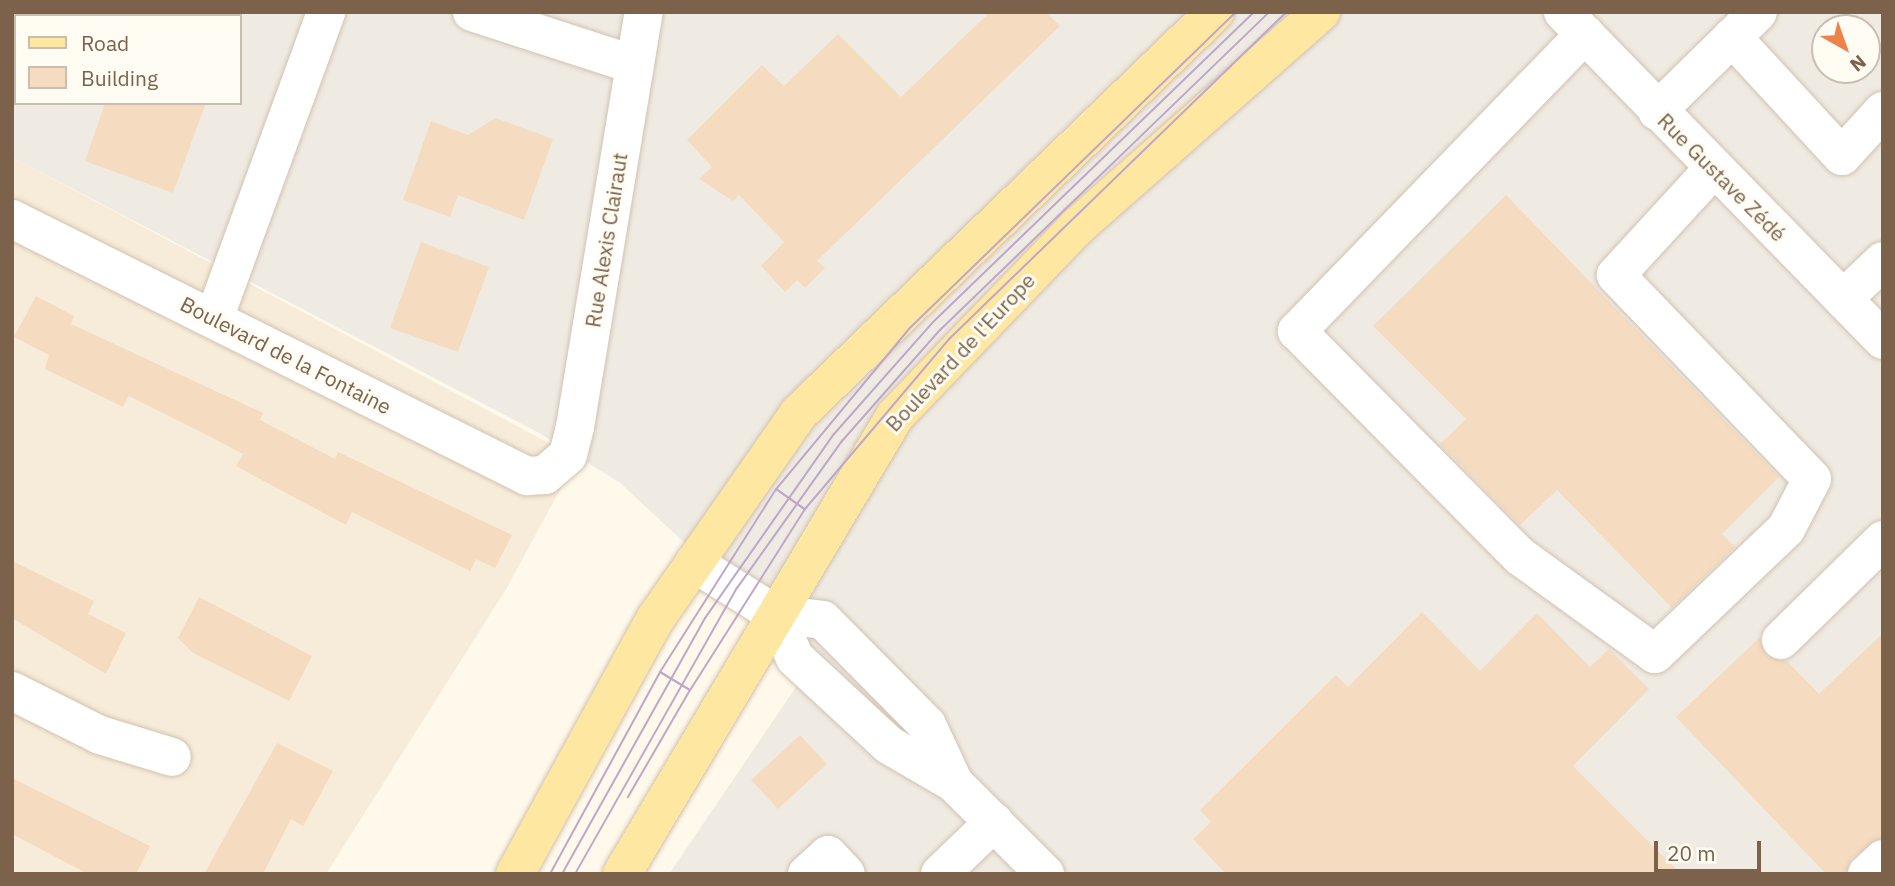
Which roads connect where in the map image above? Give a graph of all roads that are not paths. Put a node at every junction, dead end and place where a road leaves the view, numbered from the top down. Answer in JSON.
{"nodes":[{"id":1,"x":326,"y":12,"type":"edge"},
{"id":2,"x":472,"y":12,"type":"edge"},
{"id":3,"x":644,"y":12,"type":"edge"},
{"id":4,"x":1215,"y":12,"type":"edge"},
{"id":5,"x":1321,"y":12,"type":"edge"},
{"id":6,"x":1574,"y":23,"type":"edge"},
{"id":7,"x":1745,"y":25,"type":"edge"},
{"id":8,"x":635,"y":65,"type":"junction"},
{"id":9,"x":1657,"y":111,"type":"junction"},
{"id":10,"x":1883,"y":111,"type":"edge"},
{"id":11,"x":1714,"y":168,"type":"junction"},
{"id":12,"x":12,"y":219,"type":"edge"},
{"id":13,"x":1883,"y":261,"type":"edge"},
{"id":14,"x":1843,"y":299,"type":"junction"},
{"id":15,"x":215,"y":316,"type":"junction"},
{"id":16,"x":1883,"y":340,"type":"edge"},
{"id":17,"x":559,"y":464,"type":"joint"},
{"id":18,"x":1883,"y":540,"type":"edge"},
{"id":19,"x":694,"y":563,"type":"junction"},
{"id":20,"x":775,"y":614,"type":"junction"},
{"id":21,"x":1781,"y":640,"type":"dead end"},
{"id":22,"x":12,"y":691,"type":"edge"},
{"id":23,"x":172,"y":757,"type":"dead end"},
{"id":24,"x":994,"y":822,"type":"junction"},
{"id":25,"x":1883,"y":859,"type":"edge"},
{"id":26,"x":515,"y":874,"type":"edge"},
{"id":27,"x":622,"y":874,"type":"edge"},
{"id":28,"x":807,"y":874,"type":"edge"},
{"id":29,"x":846,"y":874,"type":"edge"},
{"id":30,"x":940,"y":874,"type":"edge"},
{"id":31,"x":1045,"y":874,"type":"edge"},
{"id":32,"x":1867,"y":874,"type":"edge"}],
"edges":[{"from":1,"to":15,"type":"street"},
{"from":2,"to":8,"type":"street"},
{"from":3,"to":8,"type":"street","name":"Rue Alexis Clairaut"},
{"from":4,"to":19,"type":"main road"},
{"from":5,"to":20,"type":"main road","name":"Boulevard de l'Europe"},
{"from":6,"to":9,"type":"street","name":"Rue Gustave Zédé"},
{"from":6,"to":11,"type":"street"},
{"from":7,"to":9,"type":"street"},
{"from":7,"to":10,"type":"street"},
{"from":8,"to":17,"type":"street","name":"Rue Alexis Clairaut"},
{"from":9,"to":11,"type":"street","name":"Rue Gustave Zédé"},
{"from":11,"to":14,"type":"street","name":"Rue Gustave Zédé"},
{"from":12,"to":15,"type":"street","name":"Boulevard de la Fontaine"},
{"from":13,"to":14,"type":"street"},
{"from":14,"to":16,"type":"street","name":"Rue Gustave Zédé"},
{"from":15,"to":17,"type":"street","name":"Boulevard de la Fontaine"},
{"from":18,"to":21,"type":"street"},
{"from":19,"to":20,"type":"street"},
{"from":19,"to":26,"type":"main road"},
{"from":20,"to":24,"type":"street"},
{"from":20,"to":27,"type":"main road","name":"Boulevard de l'Europe"},
{"from":22,"to":23,"type":"street"},
{"from":24,"to":30,"type":"street"},
{"from":24,"to":31,"type":"street"},
{"from":25,"to":32,"type":"street"},
{"from":28,"to":29,"type":"street"}]}
